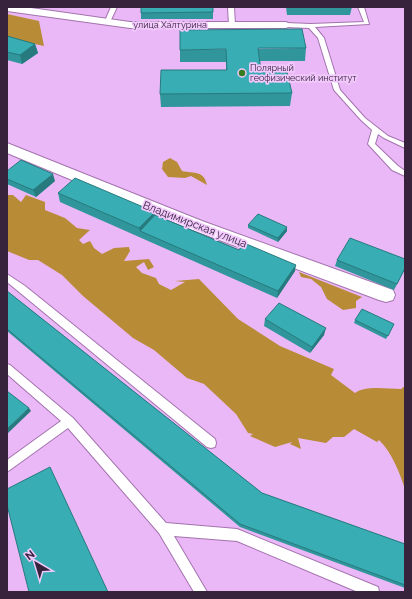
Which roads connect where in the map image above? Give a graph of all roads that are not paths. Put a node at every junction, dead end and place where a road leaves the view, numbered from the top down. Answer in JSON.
{"nodes":[{"id":1,"x":114,"y":7,"type":"edge"},
{"id":2,"x":231,"y":7,"type":"edge"},
{"id":3,"x":361,"y":7,"type":"edge"},
{"id":4,"x":7,"y":8,"type":"edge"},
{"id":5,"x":108,"y":21,"type":"junction"},
{"id":6,"x":232,"y":25,"type":"junction"},
{"id":7,"x":286,"y":25,"type":"joint"},
{"id":8,"x":311,"y":26,"type":"junction"},
{"id":9,"x":376,"y":129,"type":"junction"},
{"id":10,"x":405,"y":146,"type":"edge"},
{"id":11,"x":7,"y":148,"type":"edge"},
{"id":12,"x":405,"y":174,"type":"edge"},
{"id":13,"x":7,"y":277,"type":"edge"},
{"id":14,"x":386,"y":294,"type":"dead end"},
{"id":15,"x":7,"y":368,"type":"edge"},
{"id":16,"x":69,"y":421,"type":"junction"},
{"id":17,"x":210,"y":443,"type":"dead end"},
{"id":18,"x":7,"y":467,"type":"edge"},
{"id":19,"x":163,"y":529,"type":"junction"},
{"id":20,"x":201,"y":592,"type":"edge"},
{"id":21,"x":373,"y":592,"type":"edge"}],
"edges":[{"from":1,"to":5,"type":"lane"},
{"from":2,"to":6,"type":"lane"},
{"from":3,"to":8,"type":"lane"},
{"from":4,"to":5,"type":"street","name":"улица Халтурина"},
{"from":5,"to":6,"type":"street","name":"улица Халтурина"},
{"from":6,"to":7,"type":"street","name":"улица Халтурина"},
{"from":7,"to":8,"type":"lane"},
{"from":8,"to":9,"type":"lane"},
{"from":9,"to":10,"type":"lane"},
{"from":9,"to":12,"type":"lane"},
{"from":11,"to":14,"type":"street","name":"Владимирская улица"},
{"from":13,"to":17,"type":"lane"},
{"from":15,"to":16,"type":"lane"},
{"from":16,"to":18,"type":"lane"},
{"from":16,"to":19,"type":"lane"},
{"from":19,"to":20,"type":"lane"},
{"from":19,"to":21,"type":"lane"}]}
